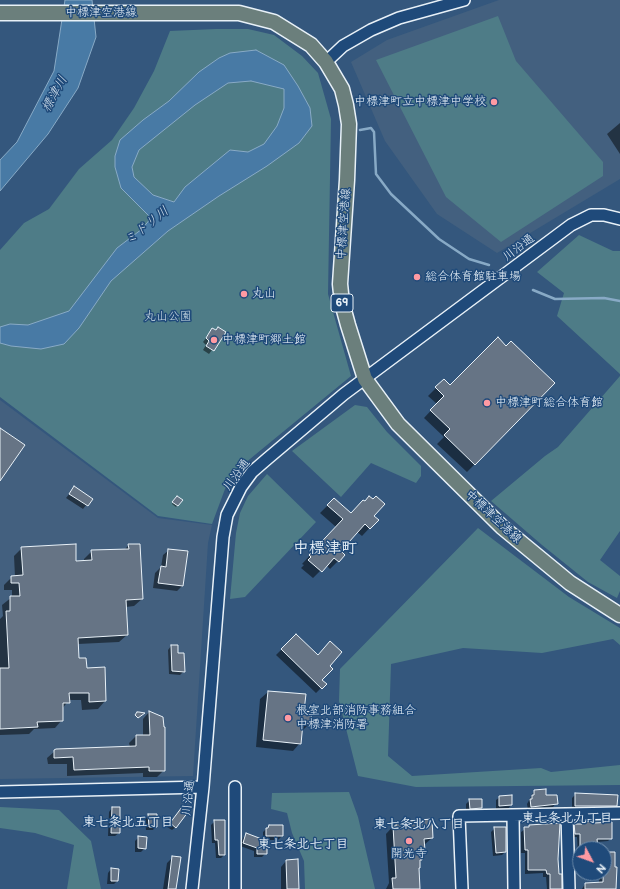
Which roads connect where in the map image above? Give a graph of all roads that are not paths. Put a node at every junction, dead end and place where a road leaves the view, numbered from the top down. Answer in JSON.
{"nodes":[{"id":1,"x":464,"y":0,"type":"edge"},
{"id":2,"x":0,"y":13,"type":"edge"},
{"id":3,"x":326,"y":62,"type":"junction"},
{"id":4,"x":620,"y":219,"type":"edge"},
{"id":5,"x":365,"y":379,"type":"junction"},
{"id":6,"x":620,"y":615,"type":"edge"},
{"id":7,"x":204,"y":787,"type":"junction"},
{"id":8,"x":235,"y":787,"type":"dead end"},
{"id":9,"x":0,"y":792,"type":"edge"},
{"id":10,"x":620,"y":813,"type":"edge"},
{"id":11,"x":567,"y":814,"type":"junction"},
{"id":12,"x":512,"y":815,"type":"junction"},
{"id":13,"x":192,"y":889,"type":"edge"},
{"id":14,"x":235,"y":889,"type":"edge"},
{"id":15,"x":462,"y":889,"type":"edge"},
{"id":16,"x":514,"y":889,"type":"edge"},
{"id":17,"x":569,"y":889,"type":"edge"}],
"edges":[{"from":1,"to":3,"type":"street"},
{"from":2,"to":3,"type":"main road","name":"中標津空港線","number":"69"},
{"from":3,"to":5,"type":"main road","name":"中標津空港線","number":"69"},
{"from":4,"to":5,"type":"street","name":"川沿通"},
{"from":5,"to":6,"type":"main road","name":"中標津空港線","number":"69"},
{"from":5,"to":7,"type":"street","name":"川沿通"},
{"from":7,"to":9,"type":"street"},
{"from":7,"to":13,"type":"street","name":"川沿通"},
{"from":8,"to":14,"type":"street"},
{"from":10,"to":11,"type":"street"},
{"from":11,"to":12,"type":"street"},
{"from":11,"to":17,"type":"street"},
{"from":12,"to":15,"type":"street"},
{"from":12,"to":16,"type":"street"}]}
